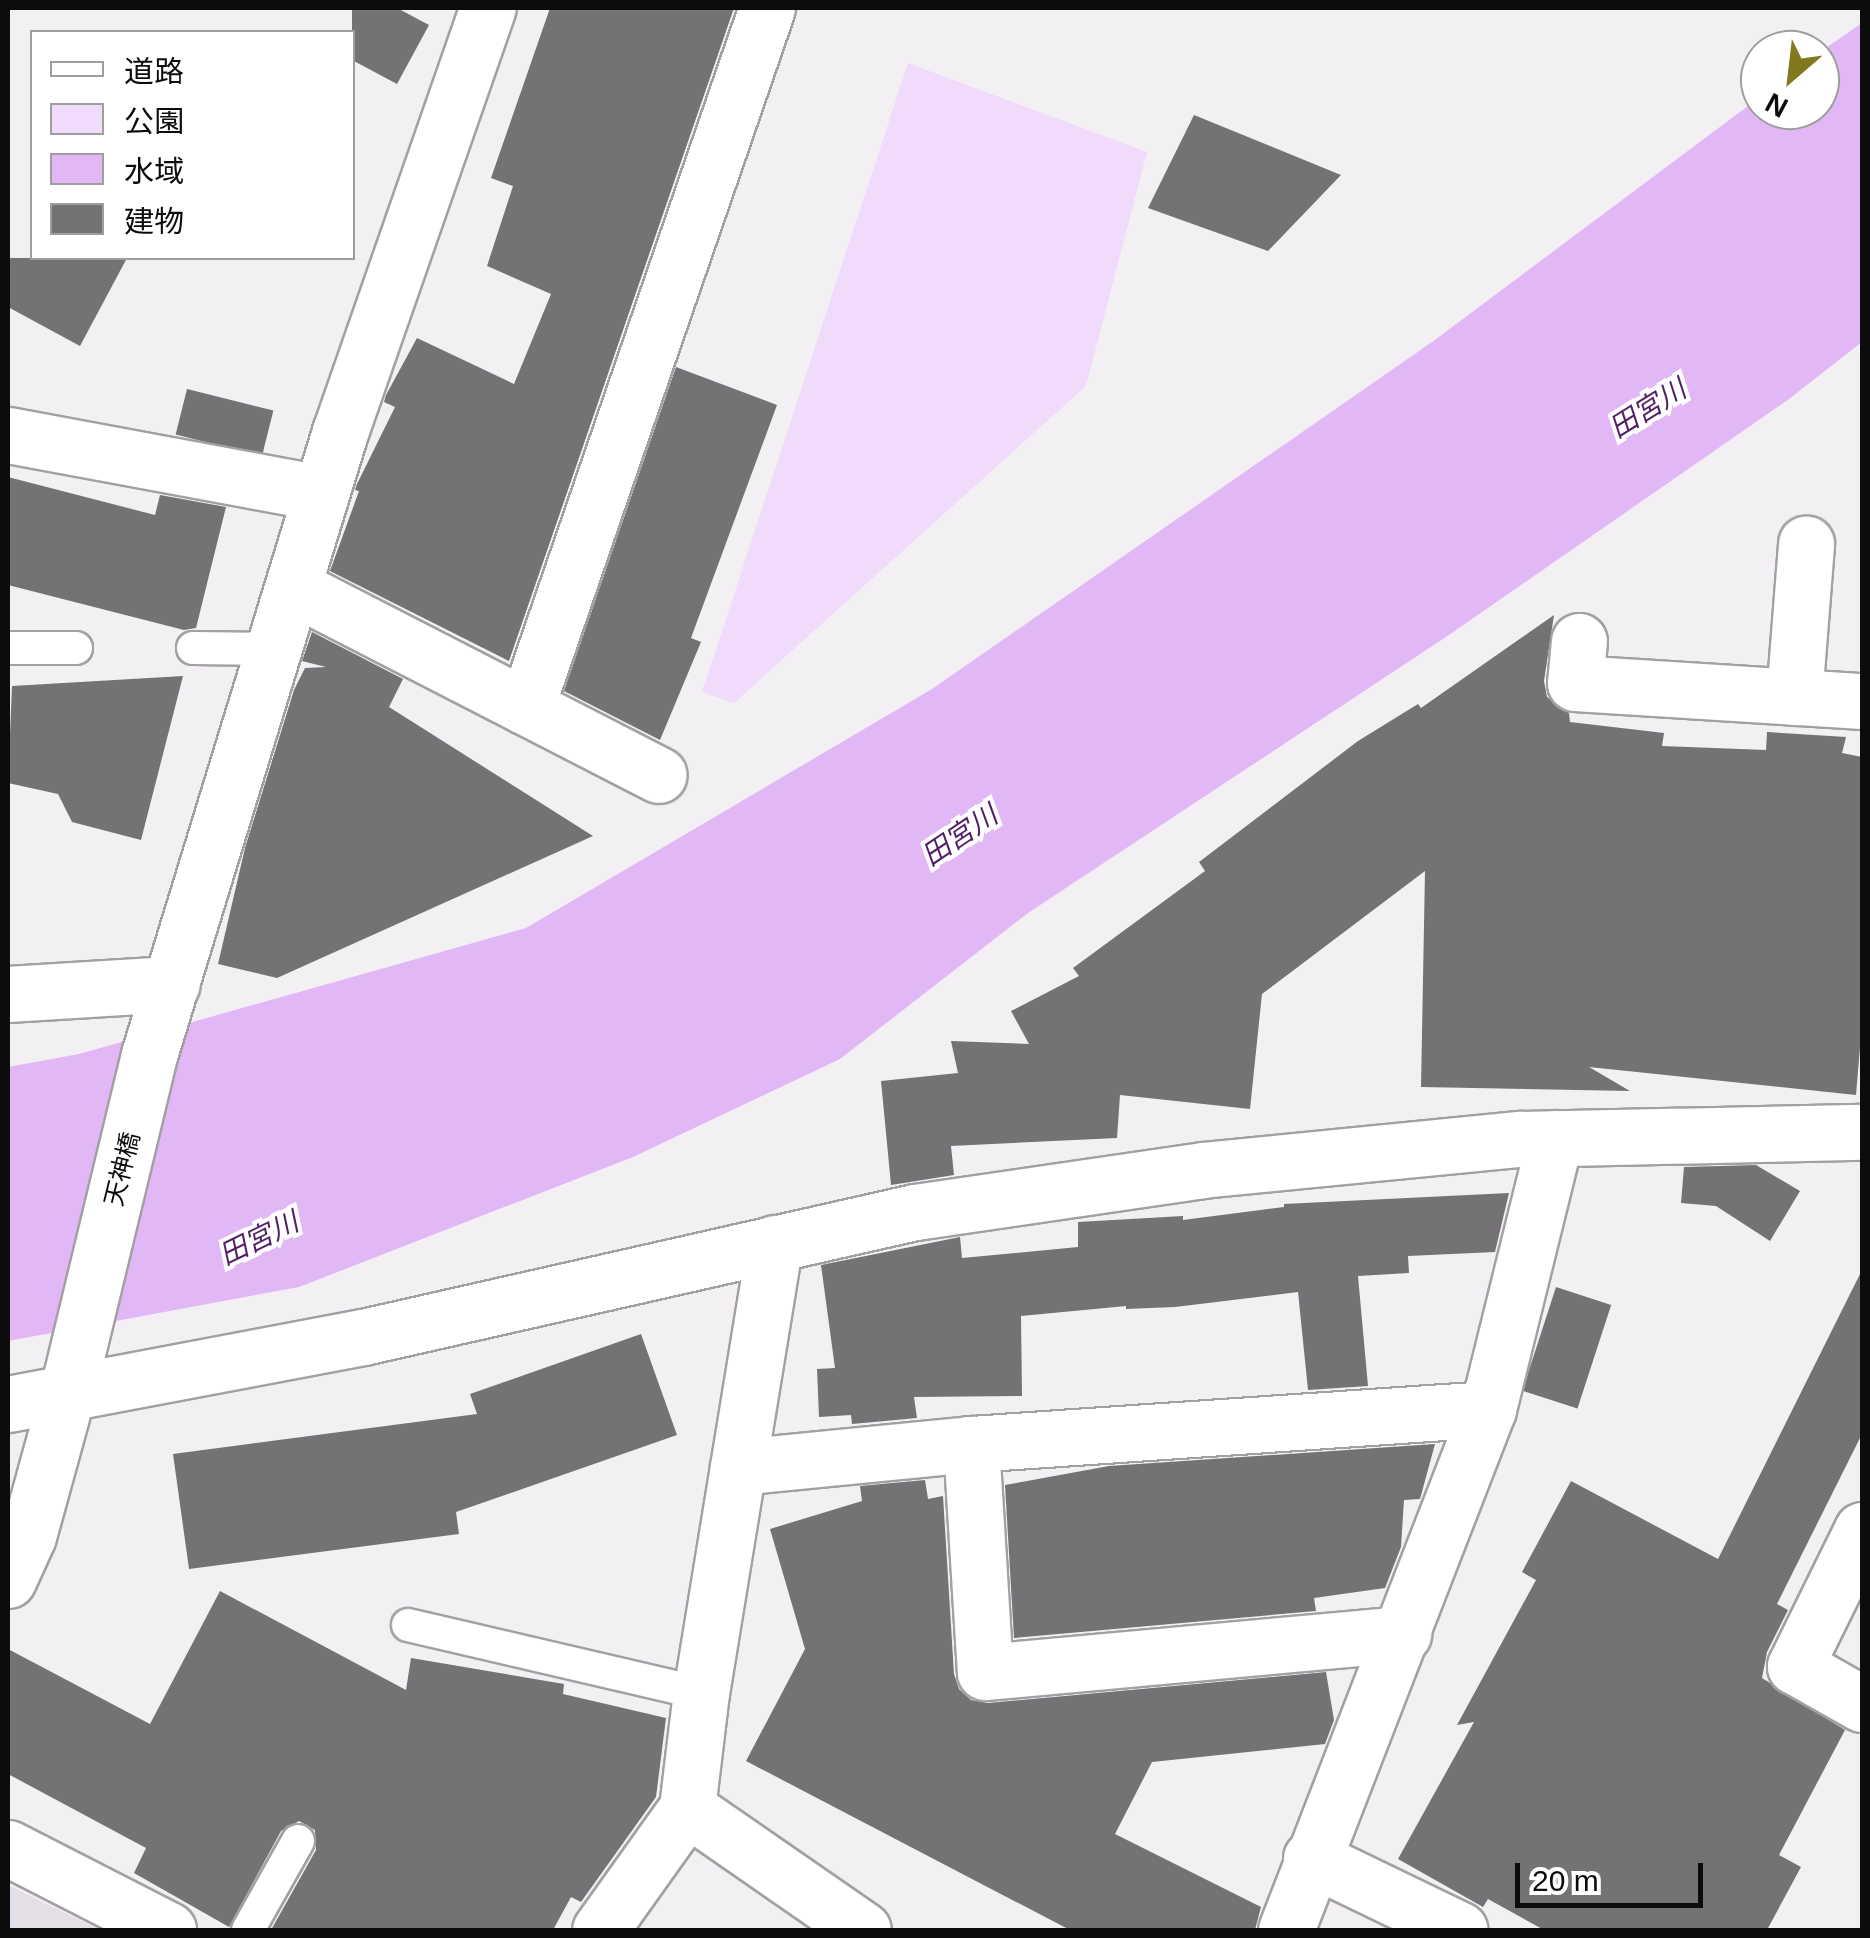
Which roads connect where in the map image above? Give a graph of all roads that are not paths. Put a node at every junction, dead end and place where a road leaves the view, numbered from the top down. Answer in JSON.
{"nodes":[{"id":1,"x":488,"y":8,"type":"edge"},
{"id":2,"x":767,"y":8,"type":"edge"},
{"id":3,"x":8,"y":435,"type":"edge"},
{"id":4,"x":321,"y":493,"type":"junction"},
{"id":5,"x":1806,"y":543,"type":"dead end"},
{"id":6,"x":293,"y":588,"type":"junction"},
{"id":7,"x":1578,"y":641,"type":"dead end"},
{"id":8,"x":8,"y":648,"type":"edge"},
{"id":9,"x":76,"y":648,"type":"dead end"},
{"id":10,"x":193,"y":648,"type":"dead end"},
{"id":11,"x":276,"y":648,"type":"junction"},
{"id":12,"x":1794,"y":697,"type":"junction"},
{"id":13,"x":1862,"y":701,"type":"edge"},
{"id":14,"x":526,"y":707,"type":"junction"},
{"id":15,"x":659,"y":775,"type":"dead end"},
{"id":16,"x":172,"y":984,"type":"junction"},
{"id":17,"x":8,"y":994,"type":"edge"},
{"id":18,"x":1862,"y":1132,"type":"edge"},
{"id":19,"x":1555,"y":1138,"type":"junction"},
{"id":20,"x":775,"y":1243,"type":"junction"},
{"id":21,"x":72,"y":1374,"type":"junction"},
{"id":22,"x":8,"y":1404,"type":"edge"},
{"id":23,"x":1488,"y":1410,"type":"junction"},
{"id":24,"x":971,"y":1444,"type":"junction"},
{"id":25,"x":738,"y":1467,"type":"junction"},
{"id":26,"x":1862,"y":1530,"type":"edge"},
{"id":27,"x":8,"y":1580,"type":"edge"},
{"id":28,"x":408,"y":1625,"type":"dead end"},
{"id":29,"x":1403,"y":1634,"type":"junction"},
{"id":30,"x":701,"y":1693,"type":"junction"},
{"id":31,"x":1862,"y":1704,"type":"edge"},
{"id":32,"x":687,"y":1808,"type":"junction"},
{"id":33,"x":298,"y":1841,"type":"dead end"},
{"id":34,"x":8,"y":1848,"type":"edge"},
{"id":35,"x":1311,"y":1858,"type":"junction"},
{"id":36,"x":168,"y":1930,"type":"edge"},
{"id":37,"x":248,"y":1930,"type":"edge"},
{"id":38,"x":600,"y":1930,"type":"edge"},
{"id":39,"x":863,"y":1930,"type":"edge"},
{"id":40,"x":1286,"y":1930,"type":"edge"},
{"id":41,"x":1460,"y":1930,"type":"edge"}],
"edges":[{"from":1,"to":4,"type":"street","name":"天神橋"},
{"from":2,"to":14,"type":"street"},
{"from":3,"to":4,"type":"street"},
{"from":4,"to":6,"type":"street","name":"天神橋"},
{"from":5,"to":12,"type":"street"},
{"from":6,"to":11,"type":"street","name":"天神橋"},
{"from":6,"to":14,"type":"street"},
{"from":7,"to":12,"type":"street"},
{"from":8,"to":9,"type":"lane"},
{"from":10,"to":11,"type":"lane"},
{"from":11,"to":16,"type":"street","name":"天神橋"},
{"from":12,"to":13,"type":"street"},
{"from":14,"to":15,"type":"street"},
{"from":16,"to":17,"type":"street"},
{"from":16,"to":21,"type":"street","name":"天神橋"},
{"from":18,"to":19,"type":"street"},
{"from":19,"to":20,"type":"street"},
{"from":19,"to":23,"type":"street"},
{"from":20,"to":21,"type":"street"},
{"from":20,"to":25,"type":"street"},
{"from":21,"to":22,"type":"street"},
{"from":21,"to":27,"type":"street","name":"天神橋"},
{"from":23,"to":24,"type":"street"},
{"from":23,"to":29,"type":"street"},
{"from":24,"to":25,"type":"street"},
{"from":24,"to":29,"type":"street"},
{"from":25,"to":30,"type":"street"},
{"from":26,"to":31,"type":"street"},
{"from":28,"to":30,"type":"lane"},
{"from":29,"to":35,"type":"street"},
{"from":30,"to":32,"type":"street"},
{"from":32,"to":38,"type":"street"},
{"from":32,"to":39,"type":"street"},
{"from":33,"to":37,"type":"lane"},
{"from":34,"to":36,"type":"street"},
{"from":35,"to":40,"type":"street"},
{"from":35,"to":41,"type":"street"}]}
